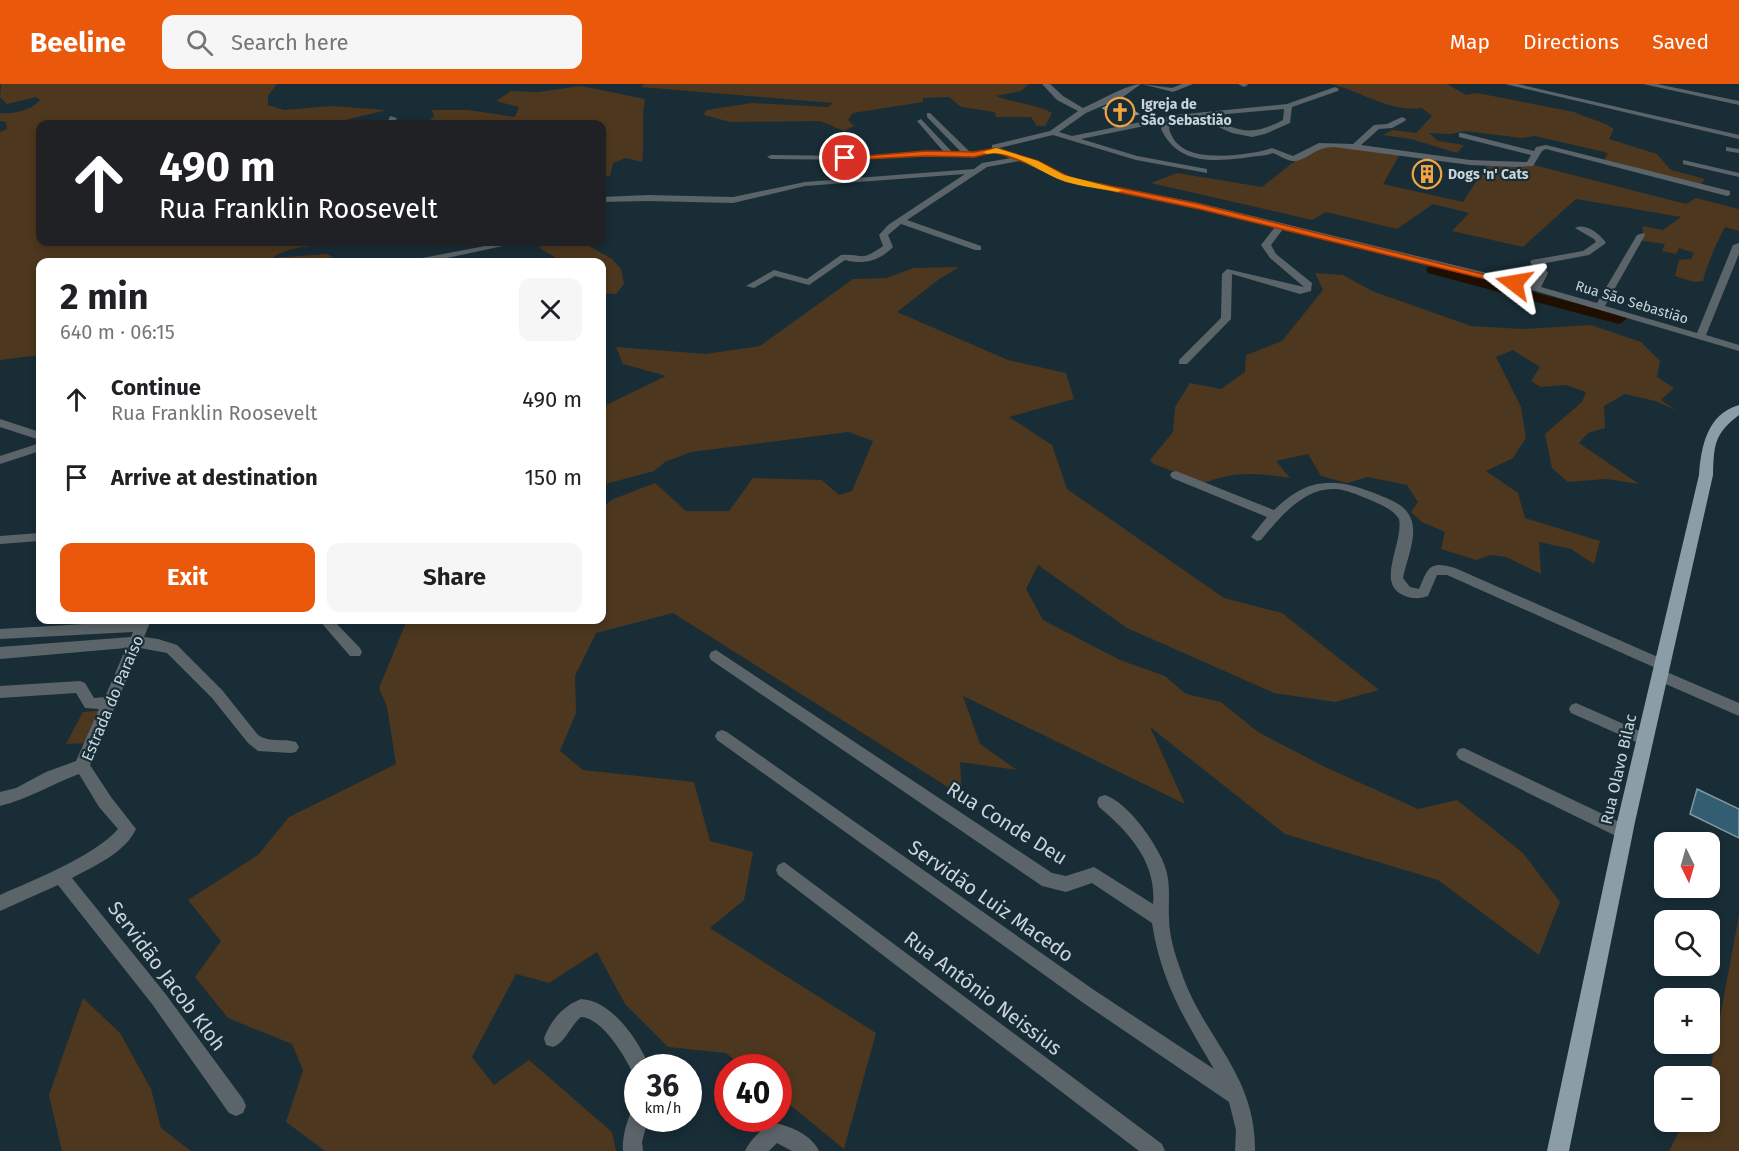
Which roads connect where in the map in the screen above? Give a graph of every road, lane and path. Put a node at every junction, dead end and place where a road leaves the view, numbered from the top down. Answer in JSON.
{"nodes":[{"id":1,"x":1046,"y":84,"type":"edge"},
{"id":2,"x":1137,"y":84,"type":"edge"},
{"id":3,"x":1146,"y":84,"type":"edge"},
{"id":4,"x":1189,"y":84,"type":"edge"},
{"id":5,"x":1509,"y":84,"type":"edge"},
{"id":6,"x":1647,"y":84,"type":"edge"},
{"id":7,"x":1692,"y":85,"type":"edge"},
{"id":8,"x":1335,"y":89,"type":"dead end"},
{"id":9,"x":1739,"y":95,"type":"edge"},
{"id":10,"x":1739,"y":103,"type":"edge"},
{"id":11,"x":1288,"y":106,"type":"junction"},
{"id":12,"x":1083,"y":111,"type":"junction"},
{"id":13,"x":930,"y":115,"type":"dead end"},
{"id":14,"x":1197,"y":116,"type":"junction"},
{"id":15,"x":1169,"y":118,"type":"junction"},
{"id":16,"x":1402,"y":119,"type":"dead end"},
{"id":17,"x":921,"y":121,"type":"dead end"},
{"id":18,"x":1067,"y":123,"type":"junction"},
{"id":19,"x":1053,"y":133,"type":"junction"},
{"id":20,"x":1462,"y":135,"type":"dead end"},
{"id":21,"x":1086,"y":136,"type":"junction"},
{"id":22,"x":1739,"y":137,"type":"edge"},
{"id":23,"x":1074,"y":138,"type":"junction"},
{"id":24,"x":1354,"y":147,"type":"junction"},
{"id":25,"x":1729,"y":149,"type":"dead end"},
{"id":26,"x":996,"y":150,"type":"junction"},
{"id":27,"x":1739,"y":151,"type":"edge"},
{"id":28,"x":949,"y":153,"type":"junction"},
{"id":29,"x":971,"y":154,"type":"junction"},
{"id":30,"x":1535,"y":154,"type":"junction"},
{"id":31,"x":771,"y":157,"type":"dead end"},
{"id":32,"x":1020,"y":158,"type":"junction"},
{"id":33,"x":1686,"y":162,"type":"dead end"},
{"id":34,"x":981,"y":168,"type":"junction"},
{"id":35,"x":1204,"y":171,"type":"dead end"},
{"id":36,"x":1739,"y":175,"type":"edge"},
{"id":37,"x":1727,"y":193,"type":"dead end"},
{"id":38,"x":635,"y":199,"type":"junction"},
{"id":39,"x":606,"y":200,"type":"edge"},
{"id":40,"x":606,"y":205,"type":"edge"},
{"id":41,"x":900,"y":221,"type":"junction"},
{"id":42,"x":1281,"y":226,"type":"junction"},
{"id":43,"x":1579,"y":228,"type":"dead end"},
{"id":44,"x":1641,"y":235,"type":"dead end"},
{"id":45,"x":1738,"y":245,"type":"edge"},
{"id":46,"x":497,"y":246,"type":"edge"},
{"id":47,"x":978,"y":248,"type":"dead end"},
{"id":48,"x":437,"y":258,"type":"edge"},
{"id":49,"x":751,"y":286,"type":"dead end"},
{"id":50,"x":1535,"y":288,"type":"junction"},
{"id":51,"x":1601,"y":305,"type":"junction"},
{"id":52,"x":1701,"y":336,"type":"junction"},
{"id":53,"x":1739,"y":348,"type":"edge"},
{"id":54,"x":1183,"y":362,"type":"dead end"},
{"id":55,"x":1739,"y":409,"type":"edge"},
{"id":56,"x":0,"y":423,"type":"edge"},
{"id":57,"x":36,"y":435,"type":"edge"},
{"id":58,"x":36,"y":448,"type":"edge"},
{"id":59,"x":0,"y":460,"type":"edge"},
{"id":60,"x":1176,"y":475,"type":"dead end"},
{"id":61,"x":1274,"y":515,"type":"junction"},
{"id":62,"x":36,"y":537,"type":"edge"},
{"id":63,"x":1257,"y":537,"type":"dead end"},
{"id":64,"x":0,"y":540,"type":"edge"},
{"id":65,"x":130,"y":624,"type":"edge"},
{"id":66,"x":143,"y":624,"type":"edge"},
{"id":67,"x":329,"y":624,"type":"edge"},
{"id":68,"x":0,"y":634,"type":"edge"},
{"id":69,"x":135,"y":642,"type":"junction"},
{"id":70,"x":355,"y":652,"type":"dead end"},
{"id":71,"x":0,"y":653,"type":"edge"},
{"id":72,"x":716,"y":656,"type":"dead end"},
{"id":73,"x":1660,"y":670,"type":"junction"},
{"id":74,"x":0,"y":692,"type":"edge"},
{"id":75,"x":111,"y":702,"type":"junction"},
{"id":76,"x":1576,"y":709,"type":"dead end"},
{"id":77,"x":1739,"y":710,"type":"edge"},
{"id":78,"x":722,"y":736,"type":"dead end"},
{"id":79,"x":1646,"y":740,"type":"junction"},
{"id":80,"x":291,"y":747,"type":"dead end"},
{"id":81,"x":1464,"y":754,"type":"dead end"},
{"id":82,"x":82,"y":766,"type":"junction"},
{"id":83,"x":0,"y":799,"type":"edge"},
{"id":84,"x":1105,"y":802,"type":"dead end"},
{"id":85,"x":1624,"y":831,"type":"junction"},
{"id":86,"x":784,"y":870,"type":"dead end"},
{"id":87,"x":60,"y":875,"type":"junction"},
{"id":88,"x":0,"y":903,"type":"edge"},
{"id":89,"x":1160,"y":918,"type":"junction"},
{"id":90,"x":553,"y":1038,"type":"dead end"},
{"id":91,"x":634,"y":1054,"type":"edge"},
{"id":92,"x":1238,"y":1096,"type":"junction"},
{"id":93,"x":236,"y":1106,"type":"dead end"},
{"id":94,"x":635,"y":1132,"type":"edge"},
{"id":95,"x":633,"y":1151,"type":"edge"},
{"id":96,"x":755,"y":1151,"type":"edge"},
{"id":97,"x":809,"y":1151,"type":"edge"},
{"id":98,"x":1155,"y":1151,"type":"edge"},
{"id":99,"x":1245,"y":1151,"type":"edge"},
{"id":100,"x":1558,"y":1151,"type":"edge"}],
"edges":[{"from":1,"to":12,"type":"street"},
{"from":2,"to":12,"type":"street"},
{"from":3,"to":4,"type":"street"},
{"from":5,"to":22,"type":"street"},
{"from":6,"to":10,"type":"street"},
{"from":7,"to":9,"type":"street"},
{"from":8,"to":11,"type":"street"},
{"from":11,"to":14,"type":"street"},
{"from":11,"to":14,"type":"street"},
{"from":12,"to":18,"type":"street"},
{"from":13,"to":29,"type":"street"},
{"from":14,"to":15,"type":"street"},
{"from":15,"to":21,"type":"street"},
{"from":15,"to":24,"type":"street"},
{"from":16,"to":24,"type":"street"},
{"from":17,"to":28,"type":"street"},
{"from":18,"to":19,"type":"street"},
{"from":18,"to":21,"type":"street"},
{"from":19,"to":23,"type":"street"},
{"from":19,"to":26,"type":"street"},
{"from":20,"to":30,"type":"street"},
{"from":21,"to":23,"type":"street"},
{"from":23,"to":35,"type":"street"},
{"from":24,"to":30,"type":"street"},
{"from":25,"to":27,"type":"street"},
{"from":26,"to":29,"type":"street"},
{"from":26,"to":32,"type":"street","name":"Rua São Sebastião"},
{"from":28,"to":29,"type":"street"},
{"from":28,"to":31,"type":"street"},
{"from":29,"to":34,"type":"street"},
{"from":30,"to":37,"type":"street"},
{"from":32,"to":34,"type":"street"},
{"from":32,"to":42,"type":"street","name":"Rua São Sebastião"},
{"from":33,"to":36,"type":"street"},
{"from":34,"to":38,"type":"street"},
{"from":34,"to":41,"type":"street"},
{"from":38,"to":39,"type":"street"},
{"from":38,"to":40,"type":"street"},
{"from":41,"to":47,"type":"street"},
{"from":41,"to":49,"type":"street"},
{"from":42,"to":50,"type":"street","name":"Rua São Sebastião"},
{"from":42,"to":54,"type":"street"},
{"from":43,"to":50,"type":"street"},
{"from":44,"to":51,"type":"street"},
{"from":45,"to":52,"type":"street"},
{"from":46,"to":48,"type":"street"},
{"from":50,"to":51,"type":"street","name":"Rua São Sebastião"},
{"from":51,"to":52,"type":"street","name":"Rua São Sebastião"},
{"from":52,"to":53,"type":"street","name":"Rua São Sebastião"},
{"from":55,"to":73,"type":"main road","name":"Rua Olavo Bilac"},
{"from":56,"to":57,"type":"street"},
{"from":58,"to":59,"type":"street"},
{"from":60,"to":61,"type":"street"},
{"from":61,"to":63,"type":"street"},
{"from":61,"to":73,"type":"street"},
{"from":62,"to":64,"type":"street"},
{"from":65,"to":68,"type":"street"},
{"from":66,"to":69,"type":"street","name":"Estrada do Paraíso"},
{"from":67,"to":70,"type":"street"},
{"from":69,"to":71,"type":"street"},
{"from":69,"to":75,"type":"street","name":"Estrada do Paraíso"},
{"from":69,"to":80,"type":"street"},
{"from":72,"to":89,"type":"street","name":"Rua Conde Deu"},
{"from":73,"to":77,"type":"street"},
{"from":73,"to":79,"type":"main road","name":"Rua Olavo Bilac"},
{"from":74,"to":75,"type":"street"},
{"from":75,"to":82,"type":"street","name":"Estrada do Paraíso"},
{"from":76,"to":79,"type":"street"},
{"from":78,"to":92,"type":"street","name":"Servidão Luiz Macedo"},
{"from":79,"to":85,"type":"main road","name":"Rua Olavo Bilac"},
{"from":81,"to":85,"type":"street"},
{"from":82,"to":83,"type":"street"},
{"from":82,"to":87,"type":"street","name":"Estrada do Paraíso"},
{"from":84,"to":89,"type":"street"},
{"from":85,"to":100,"type":"main road","name":"Rua Olavo Bilac"},
{"from":86,"to":98,"type":"street","name":"Rua Antônio Neissius"},
{"from":87,"to":88,"type":"street","name":"Estrada do Paraíso"},
{"from":87,"to":93,"type":"street","name":"Servidão Jacob Kloh"},
{"from":89,"to":92,"type":"street"},
{"from":90,"to":91,"type":"street"},
{"from":92,"to":99,"type":"street"},
{"from":94,"to":95,"type":"street"},
{"from":96,"to":97,"type":"street"}]}
